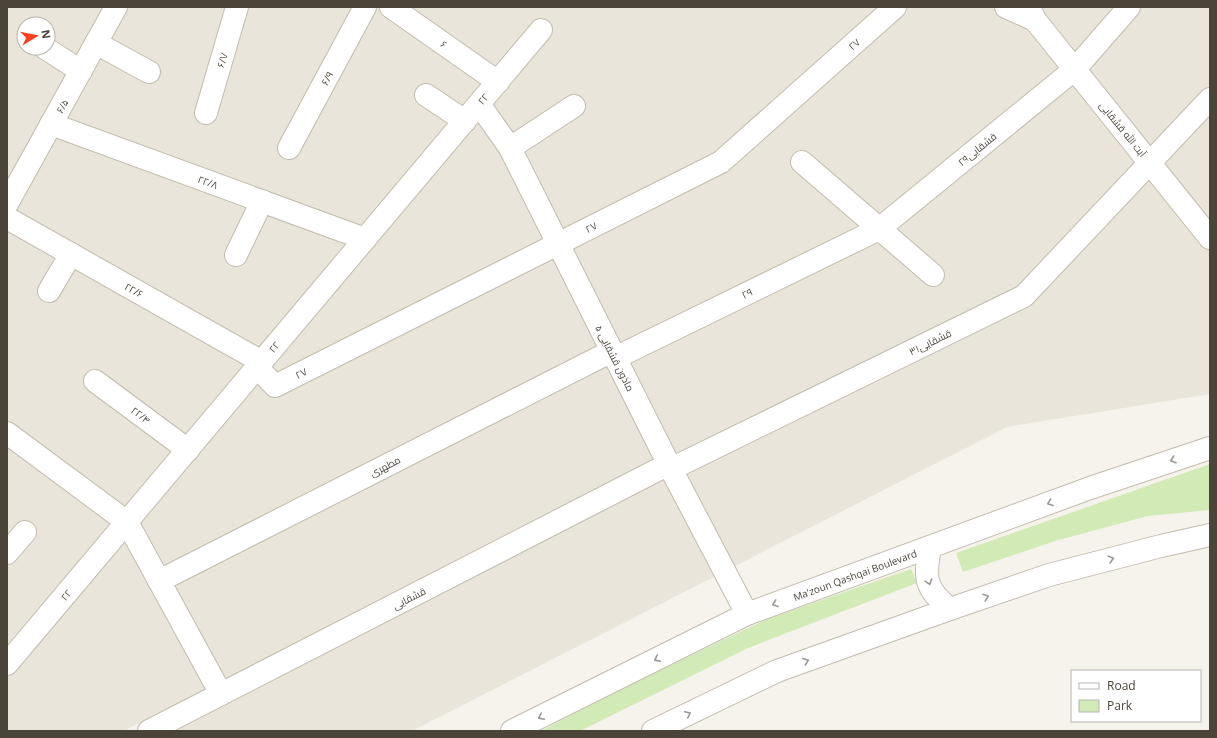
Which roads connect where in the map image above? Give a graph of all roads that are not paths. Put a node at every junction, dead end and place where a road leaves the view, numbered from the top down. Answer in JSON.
{"nodes":[{"id":1,"x":116,"y":7,"type":"edge"},
{"id":2,"x":237,"y":7,"type":"edge"},
{"id":3,"x":365,"y":7,"type":"edge"},
{"id":4,"x":391,"y":7,"type":"edge"},
{"id":5,"x":895,"y":7,"type":"edge"},
{"id":6,"x":1006,"y":7,"type":"edge"},
{"id":7,"x":1129,"y":7,"type":"edge"},
{"id":8,"x":1032,"y":13,"type":"edge"},
{"id":9,"x":542,"y":30,"type":"dead end"},
{"id":10,"x":96,"y":43,"type":"junction"},
{"id":11,"x":56,"y":55,"type":"edge"},
{"id":12,"x":1075,"y":69,"type":"junction"},
{"id":13,"x":81,"y":71,"type":"junction"},
{"id":14,"x":149,"y":72,"type":"dead end"},
{"id":15,"x":498,"y":82,"type":"junction"},
{"id":16,"x":426,"y":95,"type":"dead end"},
{"id":17,"x":1210,"y":99,"type":"edge"},
{"id":18,"x":479,"y":104,"type":"junction"},
{"id":19,"x":574,"y":106,"type":"dead end"},
{"id":20,"x":206,"y":113,"type":"dead end"},
{"id":21,"x":465,"y":121,"type":"junction"},
{"id":22,"x":52,"y":124,"type":"junction"},
{"id":23,"x":289,"y":148,"type":"dead end"},
{"id":24,"x":510,"y":148,"type":"junction"},
{"id":25,"x":802,"y":162,"type":"dead end"},
{"id":26,"x":1150,"y":163,"type":"junction"},
{"id":27,"x":262,"y":201,"type":"junction"},
{"id":28,"x":7,"y":204,"type":"edge"},
{"id":29,"x":7,"y":218,"type":"edge"},
{"id":30,"x":879,"y":229,"type":"junction"},
{"id":31,"x":1210,"y":238,"type":"edge"},
{"id":32,"x":365,"y":239,"type":"junction"},
{"id":33,"x":558,"y":244,"type":"junction"},
{"id":34,"x":71,"y":254,"type":"junction"},
{"id":35,"x":236,"y":255,"type":"dead end"},
{"id":36,"x":933,"y":275,"type":"dead end"},
{"id":37,"x":49,"y":291,"type":"dead end"},
{"id":38,"x":614,"y":354,"type":"junction"},
{"id":39,"x":259,"y":364,"type":"junction"},
{"id":40,"x":95,"y":381,"type":"dead end"},
{"id":41,"x":9,"y":438,"type":"edge"},
{"id":42,"x":1210,"y":448,"type":"edge"},
{"id":43,"x":188,"y":450,"type":"junction"},
{"id":44,"x":670,"y":467,"type":"junction"},
{"id":45,"x":127,"y":522,"type":"junction"},
{"id":46,"x":25,"y":532,"type":"dead end"},
{"id":47,"x":1210,"y":535,"type":"edge"},
{"id":48,"x":930,"y":548,"type":"junction"},
{"id":49,"x":7,"y":553,"type":"edge"},
{"id":50,"x":159,"y":581,"type":"junction"},
{"id":51,"x":950,"y":609,"type":"junction"},
{"id":52,"x":747,"y":614,"type":"junction"},
{"id":53,"x":7,"y":664,"type":"edge"},
{"id":54,"x":221,"y":694,"type":"junction"},
{"id":55,"x":149,"y":731,"type":"edge"},
{"id":56,"x":512,"y":731,"type":"edge"},
{"id":57,"x":653,"y":731,"type":"edge"}],
"edges":[{"from":1,"to":10,"type":"street","name":"۶/۵"},
{"from":2,"to":20,"type":"street","name":"۶/۷"},
{"from":3,"to":23,"type":"street","name":"۶/۹"},
{"from":4,"to":15,"type":"street","name":"۶"},
{"from":5,"to":33,"type":"street","name":"۲۷"},
{"from":6,"to":8,"type":"street","name":"آیت الله قشقایی"},
{"from":7,"to":12,"type":"street","name":"قشقایی۲۹"},
{"from":8,"to":12,"type":"street","name":"آیت الله قشقایی"},
{"from":9,"to":15,"type":"street","name":"۲۲"},
{"from":10,"to":13,"type":"street","name":"۶/۵"},
{"from":10,"to":14,"type":"street"},
{"from":11,"to":13,"type":"street"},
{"from":12,"to":26,"type":"street","name":"آیت الله قشقایی"},
{"from":12,"to":30,"type":"street","name":"قشقایی۲۹"},
{"from":13,"to":22,"type":"street","name":"۶/۵"},
{"from":15,"to":18,"type":"street","name":"۲۲"},
{"from":16,"to":21,"type":"street"},
{"from":17,"to":26,"type":"street","name":"۳۱قشقایی"},
{"from":18,"to":21,"type":"street","name":"۲۲"},
{"from":18,"to":24,"type":"street","name":"ماذون قشقایی ۵"},
{"from":19,"to":24,"type":"street"},
{"from":21,"to":32,"type":"street","name":"۲۲"},
{"from":22,"to":27,"type":"street","name":"۲۲/۸"},
{"from":22,"to":28,"type":"street","name":"۶/۵"},
{"from":24,"to":33,"type":"street","name":"ماذون قشقایی ۵"},
{"from":25,"to":30,"type":"street"},
{"from":26,"to":31,"type":"street","name":"آیت الله قشقایی"},
{"from":26,"to":44,"type":"street","name":"۳۱قشقایی"},
{"from":27,"to":32,"type":"street","name":"۲۲/۸"},
{"from":27,"to":35,"type":"street"},
{"from":29,"to":34,"type":"street","name":"۲۲/۶"},
{"from":30,"to":36,"type":"street"},
{"from":30,"to":38,"type":"street","name":"۲۹"},
{"from":32,"to":39,"type":"street","name":"۲۲"},
{"from":33,"to":38,"type":"street","name":"ماذون قشقایی ۵"},
{"from":33,"to":39,"type":"street","name":"۲۷"},
{"from":34,"to":37,"type":"street"},
{"from":34,"to":39,"type":"street","name":"۲۲/۶"},
{"from":38,"to":44,"type":"street","name":"ماذون قشقایی ۵"},
{"from":38,"to":50,"type":"street","name":"مطهری"},
{"from":39,"to":43,"type":"street","name":"۲۲"},
{"from":40,"to":43,"type":"street","name":"۲۲/۴"},
{"from":41,"to":45,"type":"street"},
{"from":42,"to":48,"type":"street","name":"Ma'zoun Qashqai Boulevard","one_way":true},
{"from":43,"to":45,"type":"street","name":"۲۲"},
{"from":44,"to":52,"type":"street","name":"ماذون قشقایی ۵"},
{"from":44,"to":54,"type":"street","name":"قشقایی"},
{"from":45,"to":50,"type":"street"},
{"from":45,"to":53,"type":"street","name":"۲۲"},
{"from":46,"to":49,"type":"street"},
{"from":51,"to":47,"type":"street","one_way":true},
{"from":48,"to":51,"type":"street","one_way":true},
{"from":48,"to":52,"type":"street","name":"Ma'zoun Qashqai Boulevard","one_way":true},
{"from":50,"to":54,"type":"street"},
{"from":57,"to":51,"type":"street","one_way":true},
{"from":52,"to":56,"type":"street","name":"Ma'zoun Qashqai Boulevard","one_way":true},
{"from":54,"to":55,"type":"street","name":"قشقایی"}]}
